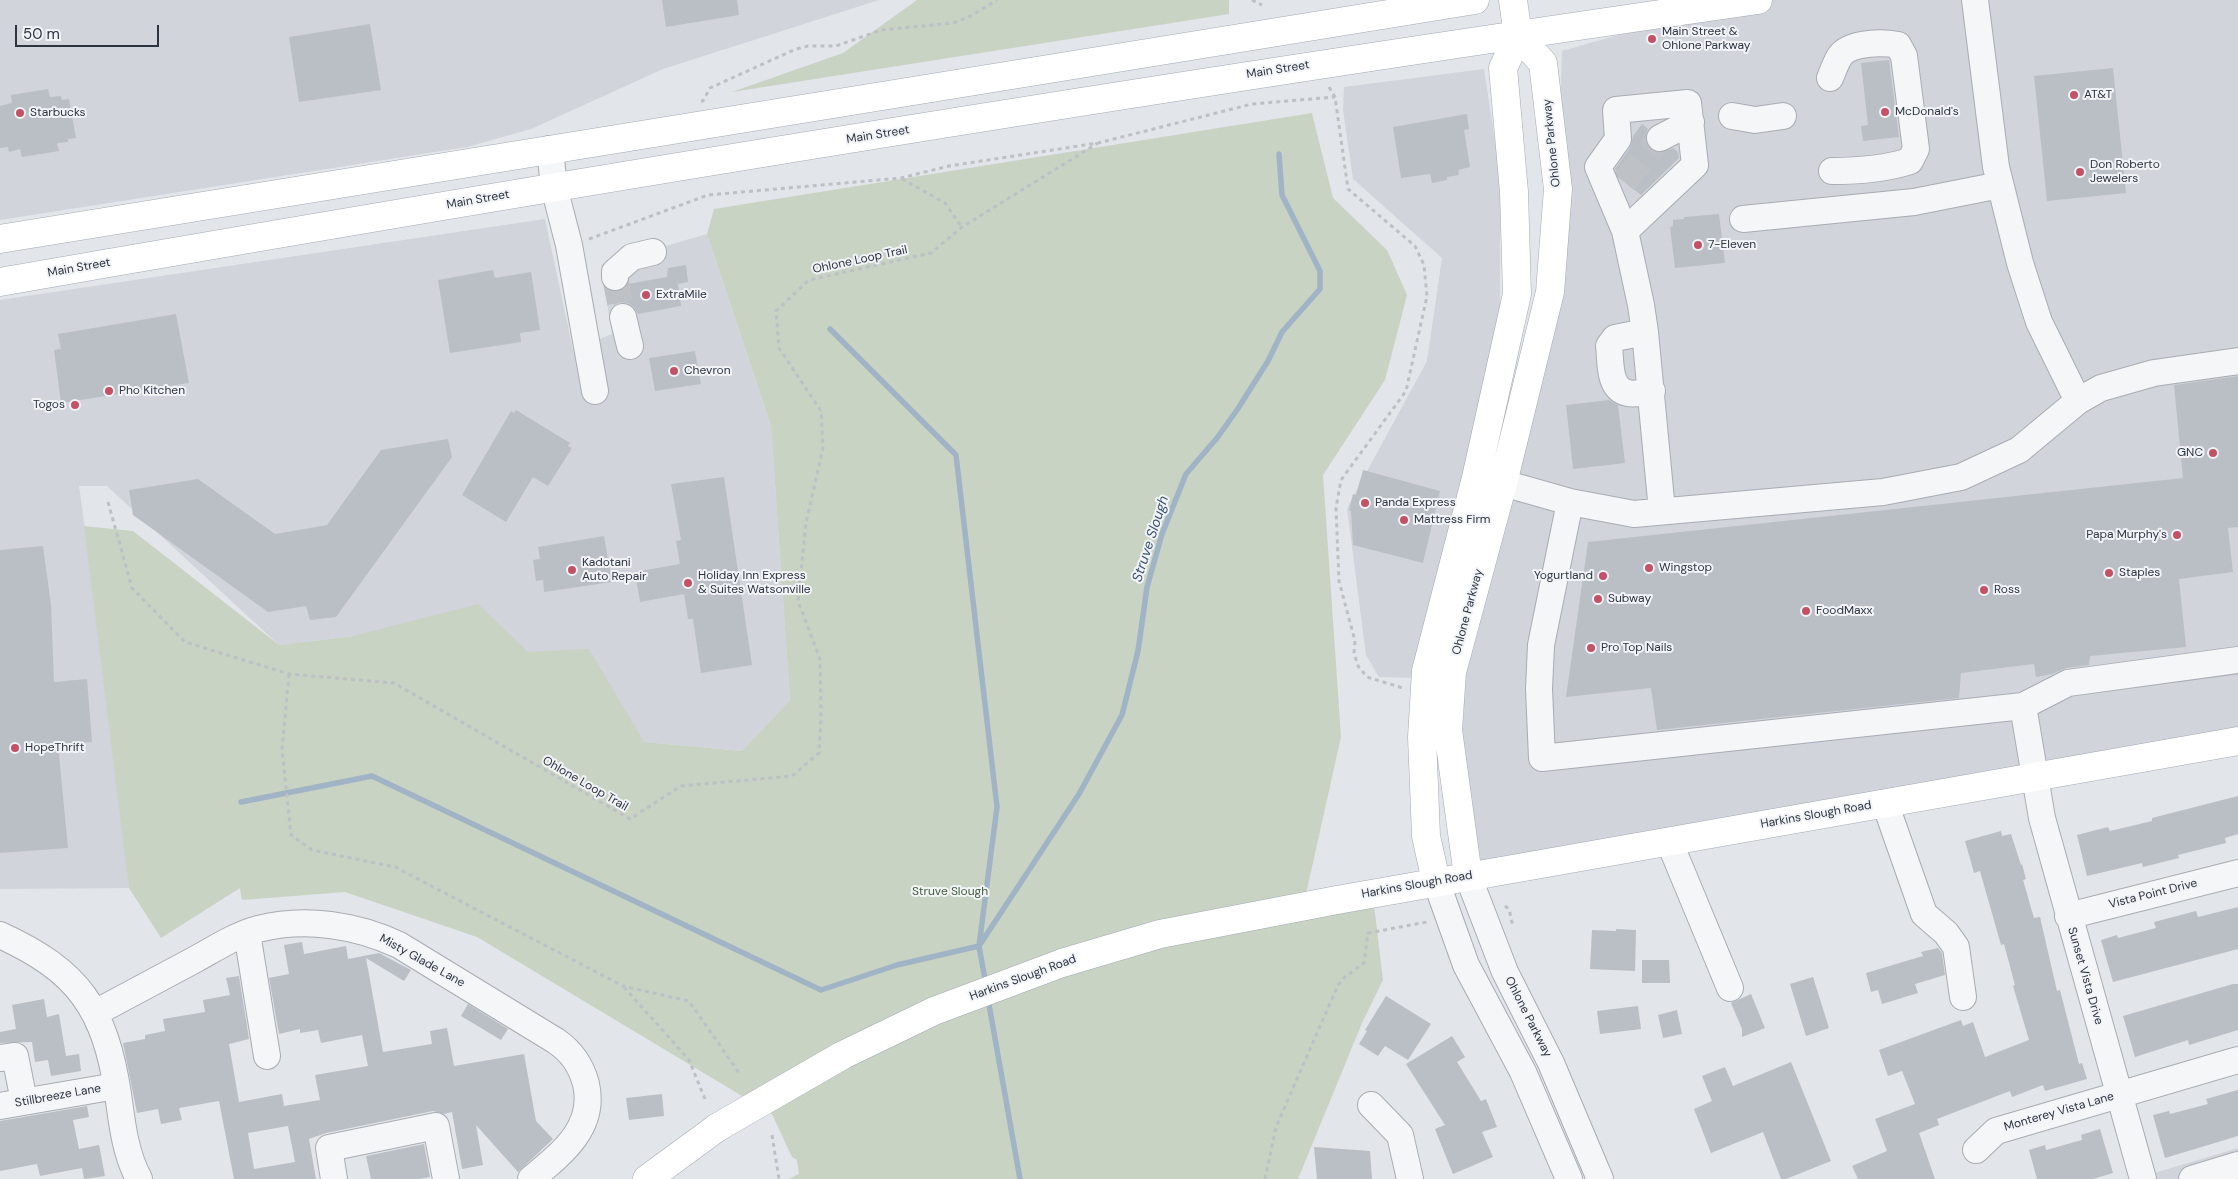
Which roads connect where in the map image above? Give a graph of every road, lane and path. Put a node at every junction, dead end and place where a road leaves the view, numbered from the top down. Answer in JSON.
{"nodes":[{"id":1,"x":997,"y":0,"type":"edge"},
{"id":2,"x":1252,"y":0,"type":"edge"},
{"id":3,"x":1475,"y":0,"type":"edge"},
{"id":4,"x":1513,"y":0,"type":"edge"},
{"id":5,"x":1758,"y":0,"type":"edge"},
{"id":6,"x":1975,"y":0,"type":"edge"},
{"id":7,"x":1262,"y":5,"type":"dead end"},
{"id":8,"x":1518,"y":36,"type":"junction"},
{"id":9,"x":1315,"y":64,"type":"junction"},
{"id":10,"x":1830,"y":78,"type":"dead end"},
{"id":11,"x":1335,"y":97,"type":"junction"},
{"id":12,"x":703,"y":101,"type":"dead end"},
{"id":13,"x":1732,"y":116,"type":"dead end"},
{"id":14,"x":1783,"y":116,"type":"dead end"},
{"id":15,"x":1690,"y":122,"type":"junction"},
{"id":16,"x":1660,"y":138,"type":"tunnel mouth"},
{"id":17,"x":1098,"y":143,"type":"junction"},
{"id":18,"x":550,"y":149,"type":"junction"},
{"id":19,"x":1832,"y":171,"type":"dead end"},
{"id":20,"x":901,"y":178,"type":"junction"},
{"id":21,"x":2000,"y":185,"type":"junction"},
{"id":22,"x":554,"y":187,"type":"junction"},
{"id":23,"x":1743,"y":218,"type":"dead end"},
{"id":24,"x":962,"y":227,"type":"junction"},
{"id":25,"x":1625,"y":231,"type":"junction"},
{"id":26,"x":606,"y":234,"type":"dead end"},
{"id":27,"x":0,"y":239,"type":"edge"},
{"id":28,"x":653,"y":252,"type":"dead end"},
{"id":29,"x":616,"y":277,"type":"dead end"},
{"id":30,"x":0,"y":282,"type":"edge"},
{"id":31,"x":623,"y":317,"type":"tunnel mouth"},
{"id":32,"x":1645,"y":332,"type":"junction"},
{"id":33,"x":630,"y":346,"type":"dead end"},
{"id":34,"x":2238,"y":361,"type":"edge"},
{"id":35,"x":1652,"y":391,"type":"junction"},
{"id":36,"x":595,"y":392,"type":"dead end"},
{"id":37,"x":2078,"y":401,"type":"junction"},
{"id":38,"x":1476,"y":478,"type":"junction"},
{"id":39,"x":1503,"y":483,"type":"junction"},
{"id":40,"x":108,"y":502,"type":"dead end"},
{"id":41,"x":1570,"y":502,"type":"junction"},
{"id":42,"x":1662,"y":511,"type":"junction"},
{"id":43,"x":2238,"y":660,"type":"edge"},
{"id":44,"x":290,"y":674,"type":"junction"},
{"id":45,"x":1405,"y":689,"type":"dead end"},
{"id":46,"x":2023,"y":706,"type":"junction"},
{"id":47,"x":2238,"y":741,"type":"edge"},
{"id":48,"x":2034,"y":777,"type":"junction"},
{"id":49,"x":1885,"y":803,"type":"junction"},
{"id":50,"x":1668,"y":841,"type":"junction"},
{"id":51,"x":2238,"y":873,"type":"edge"},
{"id":52,"x":1468,"y":876,"type":"junction"},
{"id":53,"x":1436,"y":881,"type":"junction"},
{"id":54,"x":2068,"y":916,"type":"junction"},
{"id":55,"x":1429,"y":921,"type":"dead end"},
{"id":56,"x":247,"y":933,"type":"junction"},
{"id":57,"x":0,"y":934,"type":"edge"},
{"id":58,"x":623,"y":986,"type":"junction"},
{"id":59,"x":1730,"y":988,"type":"dead end"},
{"id":60,"x":1963,"y":997,"type":"dead end"},
{"id":61,"x":95,"y":1013,"type":"junction"},
{"id":62,"x":267,"y":1056,"type":"dead end"},
{"id":63,"x":0,"y":1058,"type":"edge"},
{"id":64,"x":2238,"y":1060,"type":"edge"},
{"id":65,"x":738,"y":1073,"type":"dead end"},
{"id":66,"x":116,"y":1086,"type":"junction"},
{"id":67,"x":2120,"y":1094,"type":"junction"},
{"id":68,"x":705,"y":1099,"type":"dead end"},
{"id":69,"x":12,"y":1104,"type":"edge"},
{"id":70,"x":1371,"y":1105,"type":"dead end"},
{"id":71,"x":772,"y":1135,"type":"dead end"},
{"id":72,"x":1976,"y":1150,"type":"dead end"},
{"id":73,"x":2238,"y":1165,"type":"edge"},
{"id":74,"x":2142,"y":1176,"type":"edge"},
{"id":75,"x":139,"y":1179,"type":"edge"},
{"id":76,"x":334,"y":1179,"type":"edge"},
{"id":77,"x":446,"y":1179,"type":"edge"},
{"id":78,"x":531,"y":1179,"type":"edge"},
{"id":79,"x":646,"y":1179,"type":"edge"},
{"id":80,"x":779,"y":1179,"type":"edge"},
{"id":81,"x":1265,"y":1179,"type":"edge"},
{"id":82,"x":1410,"y":1179,"type":"edge"},
{"id":83,"x":1568,"y":1179,"type":"edge"},
{"id":84,"x":1600,"y":1179,"type":"edge"},
{"id":85,"x":2192,"y":1179,"type":"edge"}],
"edges":[{"from":1,"to":12,"type":"path"},
{"from":2,"to":7,"type":"path"},
{"from":3,"to":18,"type":"main road"},
{"from":4,"to":8,"type":"main road"},
{"from":5,"to":8,"type":"main road","name":"Main Street"},
{"from":6,"to":21,"type":"street"},
{"from":8,"to":9,"type":"main road","name":"Main Street"},
{"from":8,"to":38,"type":"main road","name":"Ohlone Parkway"},
{"from":8,"to":39,"type":"main road","name":"Ohlone Parkway"},
{"from":9,"to":11,"type":"path"},
{"from":9,"to":22,"type":"main road","name":"Main Street"},
{"from":10,"to":19,"type":"street"},
{"from":11,"to":17,"type":"path"},
{"from":11,"to":45,"type":"path"},
{"from":13,"to":14,"type":"street"},
{"from":15,"to":16,"type":"street"},
{"from":15,"to":25,"type":"street"},
{"from":15,"to":25,"type":"street"},
{"from":17,"to":20,"type":"path"},
{"from":17,"to":24,"type":"path","name":"Ohlone Loop Trail"},
{"from":18,"to":22,"type":"street"},
{"from":18,"to":27,"type":"main road"},
{"from":20,"to":24,"type":"path"},
{"from":20,"to":26,"type":"path"},
{"from":21,"to":23,"type":"street"},
{"from":21,"to":37,"type":"street"},
{"from":22,"to":30,"type":"main road","name":"Main Street"},
{"from":22,"to":36,"type":"street"},
{"from":24,"to":44,"type":"path","name":"Ohlone Loop Trail"},
{"from":25,"to":32,"type":"street"},
{"from":28,"to":29,"type":"street"},
{"from":31,"to":33,"type":"street"},
{"from":32,"to":35,"type":"street"},
{"from":32,"to":35,"type":"street"},
{"from":34,"to":37,"type":"street"},
{"from":35,"to":42,"type":"street"},
{"from":37,"to":42,"type":"street"},
{"from":38,"to":39,"type":"street"},
{"from":38,"to":53,"type":"main road","name":"Ohlone Parkway"},
{"from":39,"to":41,"type":"street"},
{"from":39,"to":52,"type":"main road","name":"Ohlone Parkway"},
{"from":40,"to":44,"type":"path"},
{"from":41,"to":42,"type":"street"},
{"from":41,"to":46,"type":"street"},
{"from":43,"to":46,"type":"street"},
{"from":44,"to":58,"type":"path"},
{"from":46,"to":48,"type":"street","name":"Sunset Vista Drive"},
{"from":47,"to":48,"type":"main road","name":"Harkins Slough Road"},
{"from":48,"to":49,"type":"main road","name":"Harkins Slough Road"},
{"from":48,"to":54,"type":"street","name":"Sunset Vista Drive"},
{"from":49,"to":50,"type":"main road","name":"Harkins Slough Road"},
{"from":49,"to":60,"type":"street"},
{"from":50,"to":52,"type":"main road","name":"Harkins Slough Road"},
{"from":50,"to":59,"type":"street"},
{"from":51,"to":54,"type":"street","name":"Vista Point Drive"},
{"from":52,"to":53,"type":"main road","name":"Harkins Slough Road"},
{"from":52,"to":84,"type":"street","name":"Ohlone Parkway"},
{"from":53,"to":79,"type":"main road","name":"Harkins Slough Road","bridge":true},
{"from":53,"to":83,"type":"street","name":"Ohlone Parkway"},
{"from":54,"to":67,"type":"street","name":"Sunset Vista Drive"},
{"from":55,"to":81,"type":"path"},
{"from":56,"to":61,"type":"street","name":"Misty Glade Lane"},
{"from":56,"to":62,"type":"street"},
{"from":56,"to":78,"type":"street","name":"Misty Glade Lane"},
{"from":57,"to":61,"type":"street"},
{"from":58,"to":65,"type":"path"},
{"from":58,"to":68,"type":"path"},
{"from":61,"to":66,"type":"street"},
{"from":63,"to":69,"type":"street"},
{"from":64,"to":67,"type":"street","name":"Monterey Vista Lane"},
{"from":66,"to":69,"type":"street","name":"Stillbreeze Lane"},
{"from":66,"to":75,"type":"street"},
{"from":67,"to":72,"type":"street","name":"Monterey Vista Lane"},
{"from":67,"to":74,"type":"street","name":"Sunset Vista Drive"},
{"from":70,"to":82,"type":"street"},
{"from":71,"to":80,"type":"path"},
{"from":73,"to":85,"type":"street"},
{"from":76,"to":77,"type":"street"}]}
